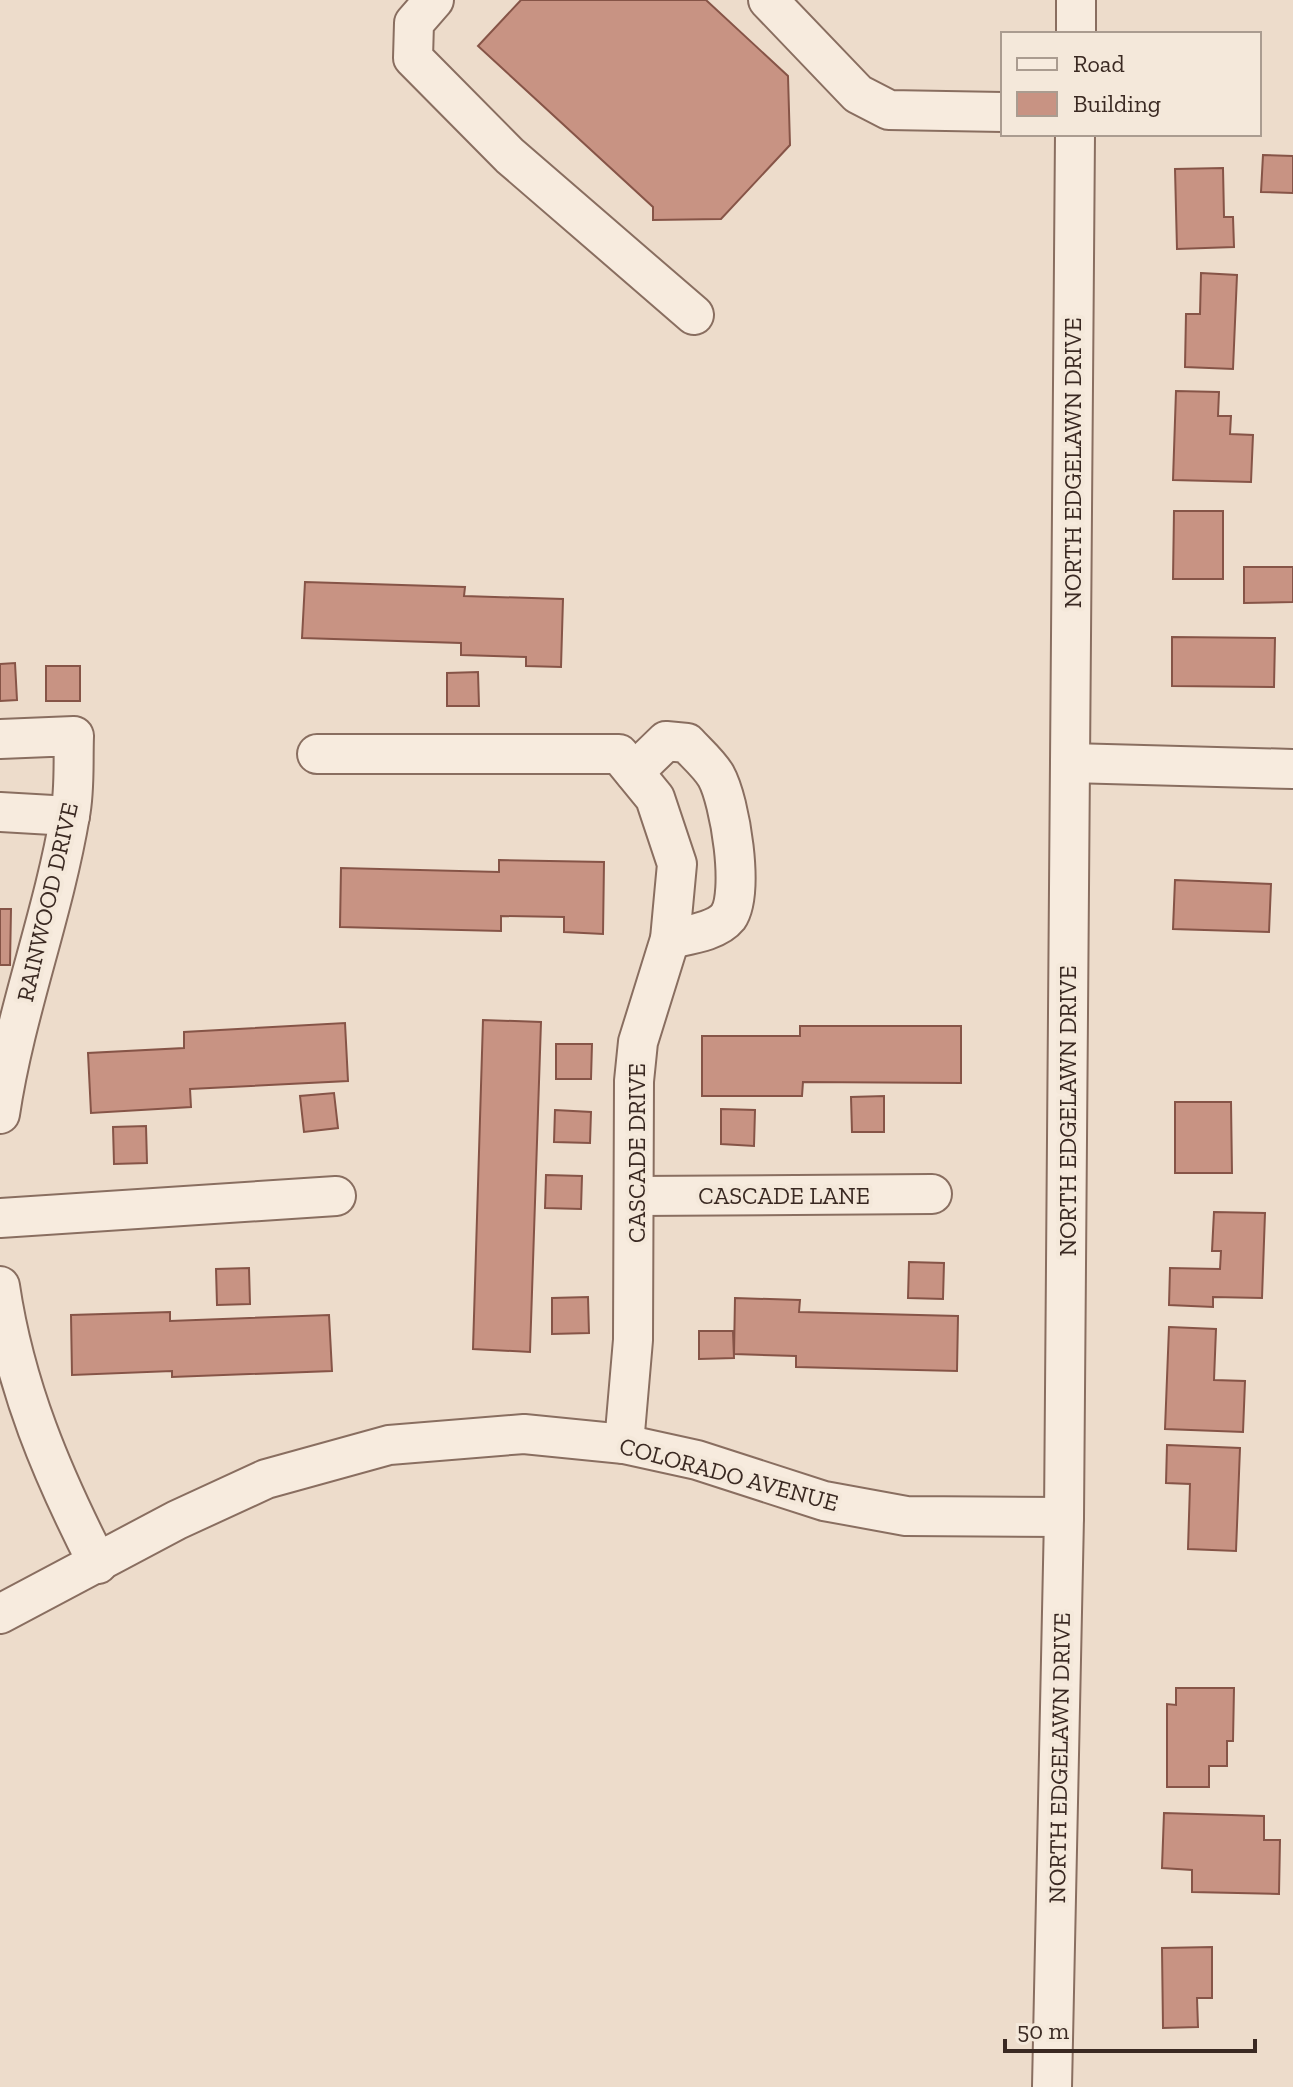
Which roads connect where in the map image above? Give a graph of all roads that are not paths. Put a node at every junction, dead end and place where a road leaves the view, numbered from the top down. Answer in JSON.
{"nodes":[{"id":1,"x":434,"y":0,"type":"edge"},
{"id":2,"x":768,"y":0,"type":"edge"},
{"id":3,"x":1076,"y":0,"type":"edge"},
{"id":4,"x":1076,"y":32,"type":"edge"},
{"id":5,"x":1001,"y":112,"type":"edge"},
{"id":6,"x":1075,"y":136,"type":"edge"},
{"id":7,"x":694,"y":315,"type":"dead end"},
{"id":8,"x":0,"y":739,"type":"edge"},
{"id":9,"x":317,"y":754,"type":"dead end"},
{"id":10,"x":1070,"y":763,"type":"junction"},
{"id":11,"x":1293,"y":769,"type":"edge"},
{"id":12,"x":634,"y":772,"type":"junction"},
{"id":13,"x":0,"y":812,"type":"edge"},
{"id":14,"x":70,"y":816,"type":"junction"},
{"id":15,"x":670,"y":939,"type":"junction"},
{"id":16,"x":0,"y":1114,"type":"edge"},
{"id":17,"x":932,"y":1194,"type":"dead end"},
{"id":18,"x":336,"y":1196,"type":"dead end"},
{"id":19,"x":636,"y":1196,"type":"junction"},
{"id":20,"x":0,"y":1218,"type":"edge"},
{"id":21,"x":0,"y":1286,"type":"edge"},
{"id":22,"x":5,"y":1340,"type":"edge"},
{"id":23,"x":624,"y":1444,"type":"junction"},
{"id":24,"x":1064,"y":1517,"type":"junction"},
{"id":25,"x":98,"y":1564,"type":"junction"},
{"id":26,"x":0,"y":1614,"type":"edge"},
{"id":27,"x":1052,"y":2087,"type":"edge"}],
"edges":[{"from":1,"to":7,"type":"street"},
{"from":2,"to":5,"type":"street"},
{"from":3,"to":4,"type":"street"},
{"from":6,"to":10,"type":"street","name":"NORTH EDGELAWN DRIVE"},
{"from":8,"to":14,"type":"street","name":"RAINWOOD DRIVE"},
{"from":9,"to":12,"type":"street","name":"CASCADE DRIVE"},
{"from":10,"to":11,"type":"street"},
{"from":10,"to":24,"type":"street","name":"NORTH EDGELAWN DRIVE"},
{"from":12,"to":15,"type":"street","name":"CASCADE DRIVE"},
{"from":12,"to":15,"type":"street"},
{"from":13,"to":14,"type":"street"},
{"from":14,"to":16,"type":"street","name":"RAINWOOD DRIVE"},
{"from":15,"to":19,"type":"street","name":"CASCADE DRIVE"},
{"from":17,"to":19,"type":"street","name":"CASCADE LANE"},
{"from":18,"to":20,"type":"street"},
{"from":19,"to":23,"type":"street","name":"CASCADE DRIVE"},
{"from":21,"to":22,"type":"street"},
{"from":22,"to":25,"type":"street"},
{"from":23,"to":24,"type":"street","name":"COLORADO AVENUE"},
{"from":23,"to":25,"type":"street","name":"COLORADO AVENUE"},
{"from":24,"to":27,"type":"street","name":"NORTH EDGELAWN DRIVE"},
{"from":25,"to":26,"type":"street","name":"COLORADO AVENUE"}]}
